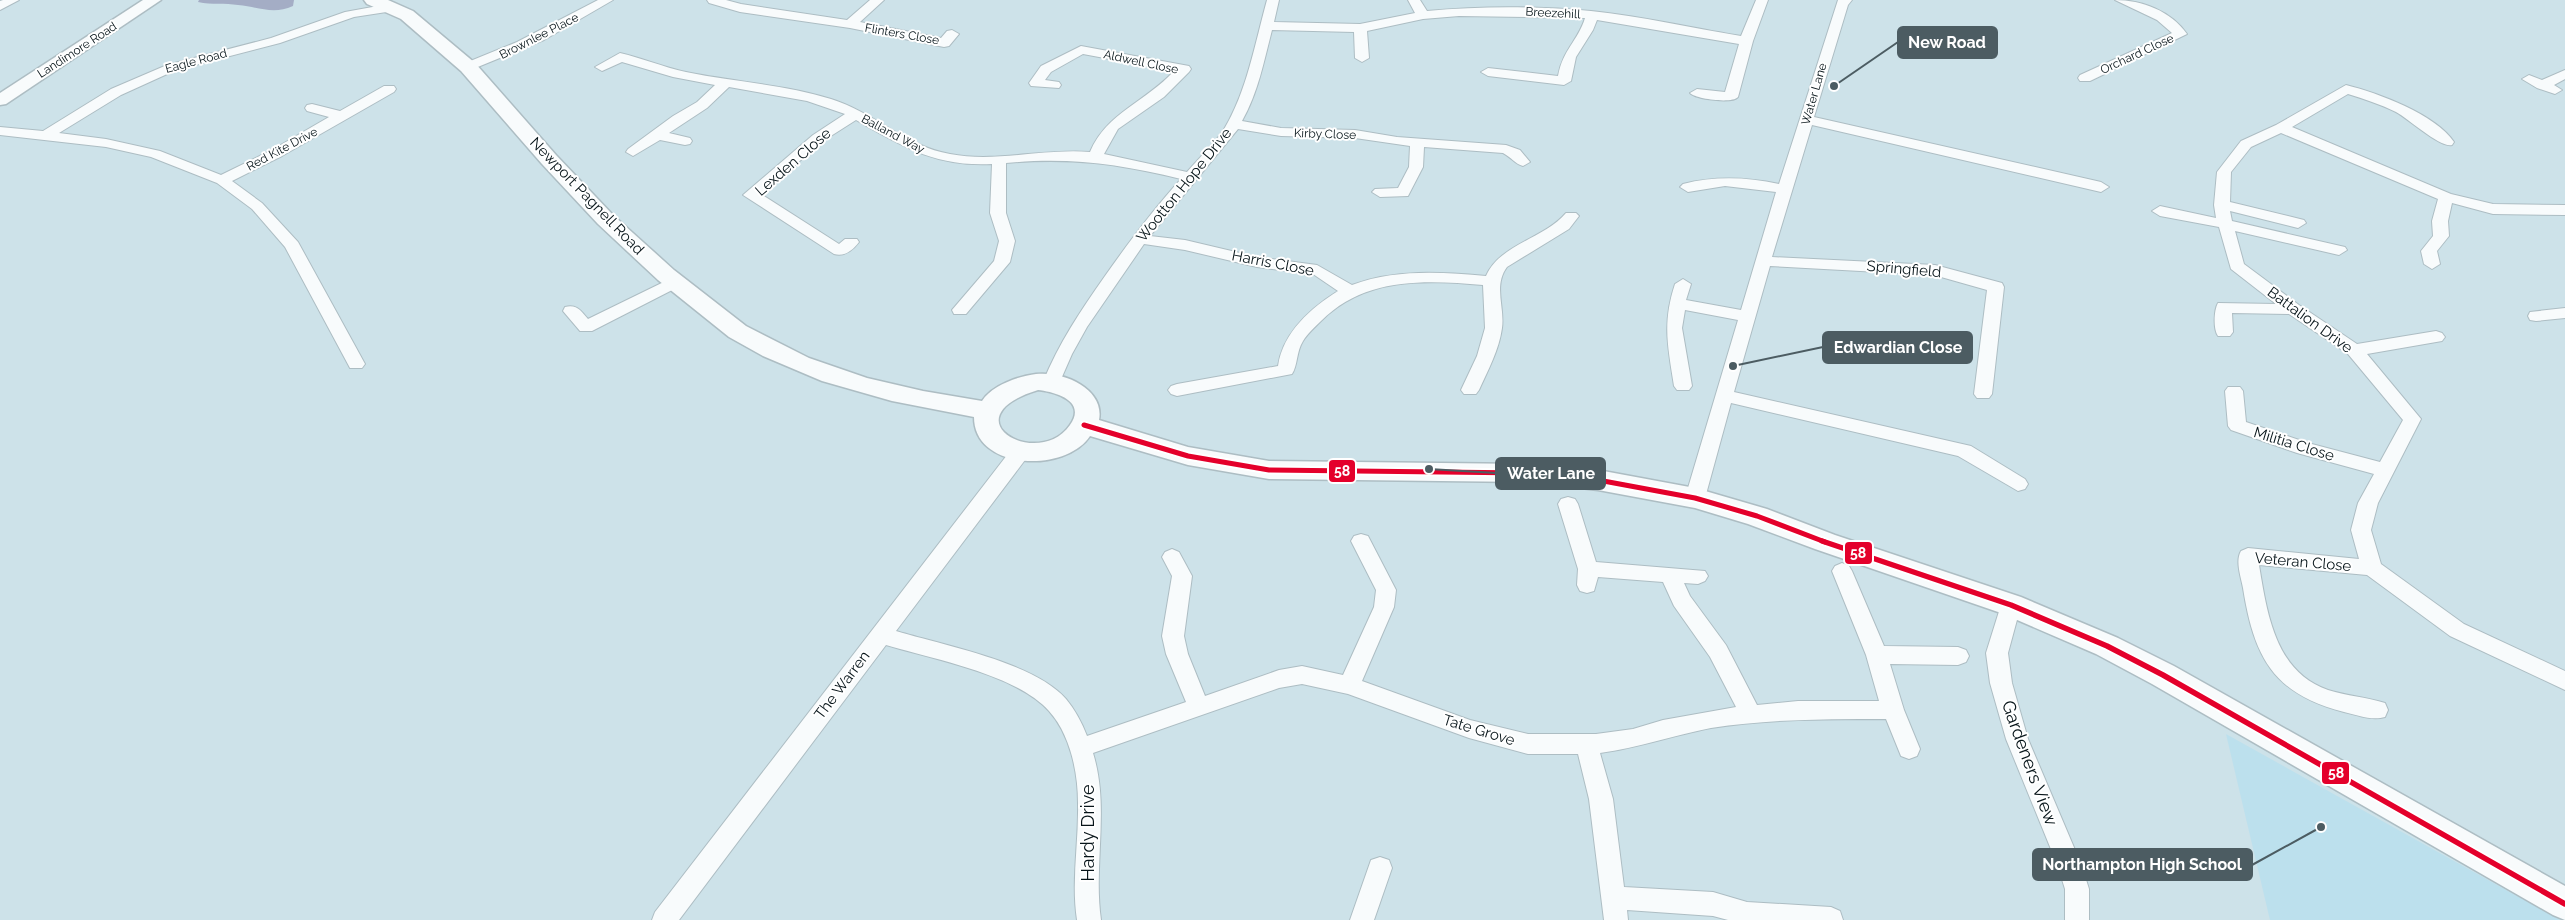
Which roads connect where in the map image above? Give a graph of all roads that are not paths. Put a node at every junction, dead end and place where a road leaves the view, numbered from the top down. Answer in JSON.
{"nodes":[{"id":1,"x":153,"y":0,"type":"edge"},
{"id":2,"x":365,"y":0,"type":"edge"},
{"id":3,"x":373,"y":0,"type":"edge"},
{"id":4,"x":607,"y":0,"type":"edge"},
{"id":5,"x":713,"y":0,"type":"edge"},
{"id":6,"x":878,"y":0,"type":"edge"},
{"id":7,"x":1273,"y":0,"type":"edge"},
{"id":8,"x":1414,"y":0,"type":"edge"},
{"id":9,"x":1762,"y":0,"type":"edge"},
{"id":10,"x":1846,"y":0,"type":"edge"},
{"id":11,"x":2121,"y":0,"type":"edge"},
{"id":12,"x":1540,"y":6,"type":"edge"},
{"id":13,"x":395,"y":8,"type":"edge"},
{"id":14,"x":355,"y":11,"type":"junction"},
{"id":15,"x":1592,"y":15,"type":"junction"},
{"id":16,"x":1423,"y":16,"type":"junction"},
{"id":17,"x":850,"y":24,"type":"junction"},
{"id":18,"x":1265,"y":26,"type":"junction"},
{"id":19,"x":1360,"y":28,"type":"junction"},
{"id":20,"x":952,"y":34,"type":"dead end"},
{"id":21,"x":1746,"y":41,"type":"junction"},
{"id":22,"x":634,"y":50,"type":"dead end"},
{"id":23,"x":620,"y":57,"type":"junction"},
{"id":24,"x":1362,"y":58,"type":"dead end"},
{"id":25,"x":468,"y":67,"type":"junction"},
{"id":26,"x":602,"y":67,"type":"dead end"},
{"id":27,"x":1488,"y":72,"type":"dead end"},
{"id":28,"x":2565,"y":74,"type":"edge"},
{"id":29,"x":2085,"y":78,"type":"dead end"},
{"id":30,"x":2528,"y":79,"type":"dead end"},
{"id":31,"x":726,"y":82,"type":"junction"},
{"id":32,"x":1054,"y":84,"type":"dead end"},
{"id":33,"x":389,"y":89,"type":"dead end"},
{"id":34,"x":1697,"y":93,"type":"dead end"},
{"id":35,"x":2,"y":98,"type":"edge"},
{"id":36,"x":312,"y":108,"type":"dead end"},
{"id":37,"x":855,"y":114,"type":"junction"},
{"id":38,"x":342,"y":116,"type":"junction"},
{"id":39,"x":1806,"y":120,"type":"junction"},
{"id":40,"x":1234,"y":124,"type":"junction"},
{"id":41,"x":2281,"y":128,"type":"junction"},
{"id":42,"x":0,"y":131,"type":"edge"},
{"id":43,"x":47,"y":135,"type":"junction"},
{"id":44,"x":658,"y":135,"type":"junction"},
{"id":45,"x":685,"y":141,"type":"dead end"},
{"id":46,"x":1417,"y":142,"type":"junction"},
{"id":47,"x":2447,"y":142,"type":"dead end"},
{"id":48,"x":633,"y":152,"type":"dead end"},
{"id":49,"x":1096,"y":156,"type":"junction"},
{"id":50,"x":998,"y":160,"type":"junction"},
{"id":51,"x":1523,"y":162,"type":"dead end"},
{"id":52,"x":1191,"y":177,"type":"junction"},
{"id":53,"x":222,"y":180,"type":"junction"},
{"id":54,"x":1688,"y":186,"type":"dead end"},
{"id":55,"x":2101,"y":187,"type":"dead end"},
{"id":56,"x":1786,"y":190,"type":"junction"},
{"id":57,"x":1380,"y":192,"type":"dead end"},
{"id":58,"x":751,"y":195,"type":"junction"},
{"id":59,"x":2446,"y":197,"type":"junction"},
{"id":60,"x":735,"y":202,"type":"dead end"},
{"id":61,"x":2222,"y":204,"type":"junction"},
{"id":62,"x":2565,"y":210,"type":"edge"},
{"id":63,"x":2160,"y":211,"type":"dead end"},
{"id":64,"x":1571,"y":216,"type":"dead end"},
{"id":65,"x":2298,"y":223,"type":"dead end"},
{"id":66,"x":2226,"y":226,"type":"junction"},
{"id":67,"x":1139,"y":239,"type":"junction"},
{"id":68,"x":851,"y":242,"type":"dead end"},
{"id":69,"x":2339,"y":250,"type":"dead end"},
{"id":70,"x":1763,"y":260,"type":"junction"},
{"id":71,"x":2432,"y":264,"type":"dead end"},
{"id":72,"x":1490,"y":281,"type":"junction"},
{"id":73,"x":674,"y":282,"type":"junction"},
{"id":74,"x":1683,"y":284,"type":"dead end"},
{"id":75,"x":1348,"y":290,"type":"junction"},
{"id":76,"x":1677,"y":303,"type":"junction"},
{"id":77,"x":2293,"y":309,"type":"junction"},
{"id":78,"x":960,"y":310,"type":"dead end"},
{"id":79,"x":571,"y":311,"type":"dead end"},
{"id":80,"x":2565,"y":313,"type":"edge"},
{"id":81,"x":1748,"y":316,"type":"junction"},
{"id":82,"x":2536,"y":316,"type":"dead end"},
{"id":83,"x":2224,"y":332,"type":"dead end"},
{"id":84,"x":2436,"y":336,"type":"dead end"},
{"id":85,"x":2354,"y":350,"type":"junction"},
{"id":86,"x":356,"y":364,"type":"dead end"},
{"id":87,"x":1052,"y":382,"type":"junction"},
{"id":88,"x":1683,"y":386,"type":"dead end"},
{"id":89,"x":1177,"y":390,"type":"dead end"},
{"id":90,"x":1470,"y":390,"type":"dead end"},
{"id":91,"x":2234,"y":391,"type":"dead end"},
{"id":92,"x":1723,"y":394,"type":"junction"},
{"id":93,"x":1984,"y":394,"type":"dead end"},
{"id":94,"x":986,"y":410,"type":"junction"},
{"id":95,"x":1084,"y":425,"type":"junction"},
{"id":96,"x":1021,"y":452,"type":"junction"},
{"id":97,"x":2385,"y":470,"type":"junction"},
{"id":98,"x":2018,"y":484,"type":"dead end"},
{"id":99,"x":1695,"y":498,"type":"junction"},
{"id":100,"x":1568,"y":504,"type":"dead end"},
{"id":101,"x":1361,"y":541,"type":"dead end"},
{"id":102,"x":1172,"y":557,"type":"dead end"},
{"id":103,"x":2372,"y":568,"type":"junction"},
{"id":104,"x":1842,"y":571,"type":"dead end"},
{"id":105,"x":1670,"y":574,"type":"junction"},
{"id":106,"x":1698,"y":576,"type":"dead end"},
{"id":107,"x":2011,"y":605,"type":"junction"},
{"id":108,"x":881,"y":635,"type":"junction"},
{"id":109,"x":1877,"y":655,"type":"junction"},
{"id":110,"x":1958,"y":656,"type":"dead end"},
{"id":111,"x":2565,"y":681,"type":"edge"},
{"id":112,"x":1349,"y":685,"type":"junction"},
{"id":113,"x":1199,"y":708,"type":"junction"},
{"id":114,"x":1893,"y":710,"type":"junction"},
{"id":115,"x":2377,"y":710,"type":"dead end"},
{"id":116,"x":1751,"y":715,"type":"junction"},
{"id":117,"x":1586,"y":745,"type":"junction"},
{"id":118,"x":1080,"y":748,"type":"junction"},
{"id":119,"x":1909,"y":749,"type":"dead end"},
{"id":120,"x":1380,"y":868,"type":"dead end"},
{"id":121,"x":2565,"y":904,"type":"edge"},
{"id":122,"x":1615,"y":909,"type":"edge"},
{"id":123,"x":1831,"y":919,"type":"dead end"},
{"id":124,"x":664,"y":920,"type":"edge"},
{"id":125,"x":1089,"y":920,"type":"edge"},
{"id":126,"x":1362,"y":920,"type":"edge"},
{"id":127,"x":2076,"y":920,"type":"edge"}],
"edges":[{"from":1,"to":35,"type":"street","name":"Landimore Road"},
{"from":2,"to":14,"type":"street","name":"Eagle Road"},
{"from":3,"to":13,"type":"main road","name":"Newport Pagnell Road"},
{"from":4,"to":25,"type":"street","name":"Brownlee Place"},
{"from":5,"to":17,"type":"street","name":"Flinters Close"},
{"from":6,"to":17,"type":"street","name":"Flinters Close"},
{"from":7,"to":18,"type":"street","name":"Wootton Hope Drive"},
{"from":8,"to":16,"type":"street"},
{"from":9,"to":21,"type":"street"},
{"from":10,"to":39,"type":"street","name":"Water Lane"},
{"from":11,"to":29,"type":"street","name":"Orchard Close"},
{"from":12,"to":15,"type":"street","name":"Breezehill"},
{"from":12,"to":16,"type":"street","name":"Breezehill"},
{"from":13,"to":14,"type":"street","name":"Eagle Road"},
{"from":13,"to":25,"type":"main road","name":"Newport Pagnell Road"},
{"from":14,"to":43,"type":"street","name":"Eagle Road"},
{"from":15,"to":21,"type":"street","name":"Breezehill"},
{"from":15,"to":27,"type":"street"},
{"from":16,"to":19,"type":"street","name":"Breezehill"},
{"from":17,"to":20,"type":"street","name":"Flinters Close"},
{"from":18,"to":19,"type":"street","name":"Breezehill"},
{"from":18,"to":40,"type":"street","name":"Wootton Hope Drive"},
{"from":19,"to":24,"type":"street"},
{"from":21,"to":34,"type":"street"},
{"from":22,"to":23,"type":"street"},
{"from":23,"to":26,"type":"street"},
{"from":23,"to":31,"type":"street","name":"Balland Way"},
{"from":25,"to":73,"type":"main road","name":"Newport Pagnell Road"},
{"from":28,"to":30,"type":"street"},
{"from":31,"to":37,"type":"street","name":"Balland Way"},
{"from":31,"to":44,"type":"street"},
{"from":32,"to":49,"type":"street","name":"Aldwell Close"},
{"from":33,"to":38,"type":"street","name":"Red Kite Drive"},
{"from":36,"to":38,"type":"street","name":"Red Kite Drive"},
{"from":37,"to":50,"type":"street","name":"Balland Way"},
{"from":37,"to":58,"type":"street","name":"Lexden Close"},
{"from":38,"to":53,"type":"street","name":"Red Kite Drive"},
{"from":39,"to":55,"type":"street"},
{"from":39,"to":56,"type":"street","name":"Water Lane"},
{"from":40,"to":46,"type":"street","name":"Kirby Close"},
{"from":40,"to":52,"type":"street","name":"Wootton Hope Drive"},
{"from":41,"to":47,"type":"street","name":"Battalion Drive"},
{"from":41,"to":59,"type":"street"},
{"from":41,"to":61,"type":"street","name":"Battalion Drive"},
{"from":42,"to":43,"type":"street"},
{"from":43,"to":53,"type":"street"},
{"from":44,"to":45,"type":"street"},
{"from":44,"to":48,"type":"street"},
{"from":46,"to":51,"type":"street","name":"Kirby Close"},
{"from":46,"to":57,"type":"street"},
{"from":49,"to":50,"type":"street","name":"Balland Way"},
{"from":49,"to":52,"type":"street","name":"Balland Way"},
{"from":50,"to":78,"type":"street"},
{"from":52,"to":67,"type":"street","name":"Wootton Hope Drive"},
{"from":53,"to":86,"type":"street"},
{"from":54,"to":56,"type":"street"},
{"from":56,"to":70,"type":"street","name":"Water Lane"},
{"from":58,"to":60,"type":"street"},
{"from":58,"to":68,"type":"street","name":"Lexden Close"},
{"from":59,"to":62,"type":"street"},
{"from":59,"to":71,"type":"street"},
{"from":61,"to":65,"type":"street"},
{"from":61,"to":66,"type":"street","name":"Battalion Drive"},
{"from":63,"to":66,"type":"street"},
{"from":64,"to":72,"type":"street"},
{"from":66,"to":69,"type":"street"},
{"from":66,"to":77,"type":"street","name":"Battalion Drive"},
{"from":67,"to":75,"type":"street","name":"Harris Close"},
{"from":67,"to":87,"type":"street","name":"Wootton Hope Drive"},
{"from":70,"to":81,"type":"street","name":"Water Lane"},
{"from":70,"to":93,"type":"street","name":"Springfield"},
{"from":72,"to":75,"type":"street"},
{"from":72,"to":90,"type":"street"},
{"from":73,"to":79,"type":"street"},
{"from":73,"to":94,"type":"main road","name":"Newport Pagnell Road"},
{"from":74,"to":76,"type":"street"},
{"from":75,"to":89,"type":"street"},
{"from":76,"to":81,"type":"street"},
{"from":76,"to":88,"type":"street"},
{"from":77,"to":83,"type":"street"},
{"from":77,"to":85,"type":"street","name":"Battalion Drive"},
{"from":80,"to":82,"type":"street"},
{"from":81,"to":92,"type":"street","name":"Water Lane"},
{"from":84,"to":85,"type":"street"},
{"from":85,"to":97,"type":"street","name":"Battalion Drive"},
{"from":87,"to":94,"type":"main road"},
{"from":87,"to":95,"type":"main road"},
{"from":91,"to":97,"type":"street","name":"Militia Close"},
{"from":92,"to":98,"type":"street"},
{"from":92,"to":99,"type":"street","name":"Water Lane"},
{"from":94,"to":96,"type":"main road"},
{"from":95,"to":96,"type":"main road"},
{"from":95,"to":99,"type":"main road"},
{"from":96,"to":108,"type":"street","name":"The Warren"},
{"from":97,"to":103,"type":"street","name":"Battalion Drive"},
{"from":99,"to":107,"type":"main road"},
{"from":100,"to":105,"type":"street"},
{"from":101,"to":112,"type":"street"},
{"from":102,"to":113,"type":"street"},
{"from":103,"to":111,"type":"street"},
{"from":103,"to":115,"type":"street","name":"Veteran Close"},
{"from":104,"to":109,"type":"street"},
{"from":105,"to":106,"type":"street"},
{"from":105,"to":116,"type":"street"},
{"from":107,"to":121,"type":"main road"},
{"from":107,"to":127,"type":"street","name":"Gardeners View"},
{"from":108,"to":118,"type":"street","name":"Hardy Drive"},
{"from":108,"to":124,"type":"street","name":"The Warren"},
{"from":109,"to":110,"type":"street"},
{"from":109,"to":114,"type":"street"},
{"from":112,"to":113,"type":"street","name":"Tate Grove"},
{"from":112,"to":117,"type":"street","name":"Tate Grove"},
{"from":113,"to":118,"type":"street","name":"Tate Grove"},
{"from":114,"to":116,"type":"street","name":"Tate Grove"},
{"from":114,"to":119,"type":"street"},
{"from":116,"to":117,"type":"street","name":"Tate Grove"},
{"from":117,"to":122,"type":"street"},
{"from":118,"to":125,"type":"street","name":"Hardy Drive"},
{"from":120,"to":126,"type":"street"},
{"from":122,"to":123,"type":"street"}]}
